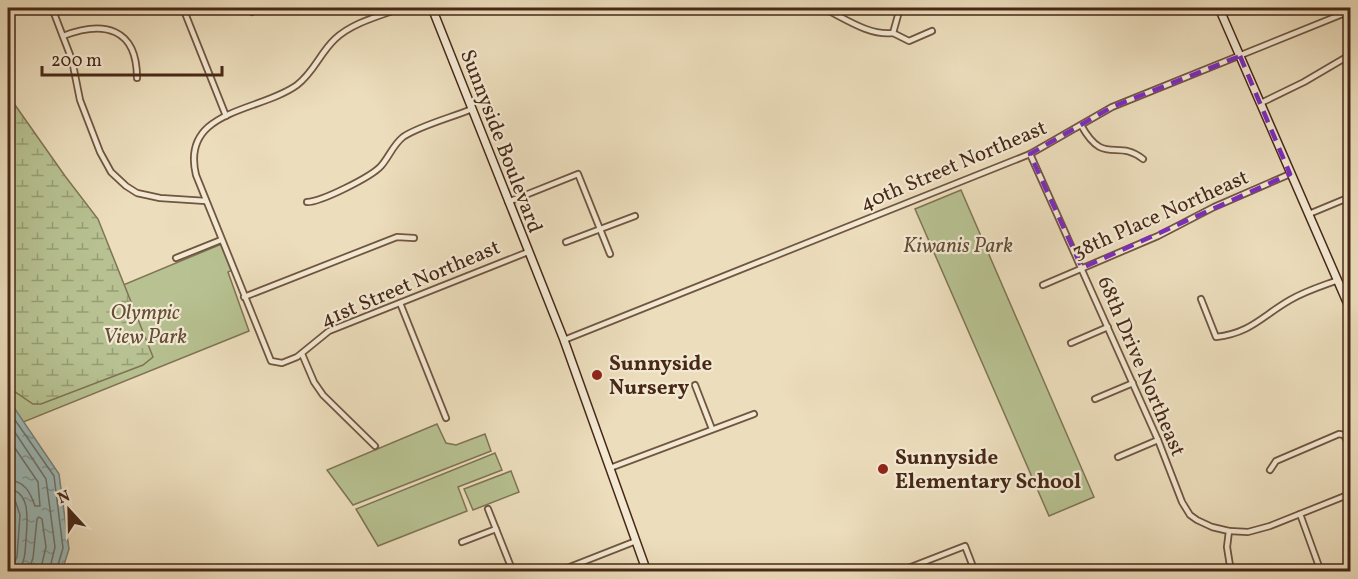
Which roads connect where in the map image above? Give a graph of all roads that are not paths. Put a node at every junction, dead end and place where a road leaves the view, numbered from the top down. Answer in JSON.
{"nodes":[{"id":1,"x":52,"y":8,"type":"edge"},
{"id":2,"x":183,"y":8,"type":"edge"},
{"id":3,"x":400,"y":8,"type":"edge"},
{"id":4,"x":432,"y":8,"type":"edge"},
{"id":5,"x":823,"y":8,"type":"edge"},
{"id":6,"x":900,"y":8,"type":"edge"},
{"id":7,"x":1219,"y":8,"type":"edge"},
{"id":8,"x":1350,"y":11,"type":"edge"},
{"id":9,"x":932,"y":31,"type":"dead end"},
{"id":10,"x":893,"y":33,"type":"junction"},
{"id":11,"x":63,"y":36,"type":"junction"},
{"id":12,"x":1350,"y":55,"type":"edge"},
{"id":13,"x":1240,"y":56,"type":"junction"},
{"id":14,"x":137,"y":78,"type":"dead end"},
{"id":15,"x":1260,"y":103,"type":"junction"},
{"id":16,"x":472,"y":110,"type":"junction"},
{"id":17,"x":226,"y":116,"type":"junction"},
{"id":18,"x":1081,"y":125,"type":"junction"},
{"id":19,"x":1030,"y":154,"type":"junction"},
{"id":20,"x":1143,"y":159,"type":"dead end"},
{"id":21,"x":1290,"y":174,"type":"junction"},
{"id":22,"x":1350,"y":197,"type":"edge"},
{"id":23,"x":206,"y":201,"type":"junction"},
{"id":24,"x":308,"y":202,"type":"dead end"},
{"id":25,"x":508,"y":202,"type":"junction"},
{"id":26,"x":1308,"y":214,"type":"junction"},
{"id":27,"x":635,"y":216,"type":"dead end"},
{"id":28,"x":600,"y":229,"type":"junction"},
{"id":29,"x":414,"y":237,"type":"dead end"},
{"id":30,"x":221,"y":240,"type":"junction"},
{"id":31,"x":566,"y":242,"type":"dead end"},
{"id":32,"x":528,"y":252,"type":"junction"},
{"id":33,"x":610,"y":254,"type":"dead end"},
{"id":34,"x":176,"y":258,"type":"dead end"},
{"id":35,"x":1082,"y":268,"type":"junction"},
{"id":36,"x":1338,"y":280,"type":"junction"},
{"id":37,"x":1043,"y":285,"type":"dead end"},
{"id":38,"x":244,"y":297,"type":"junction"},
{"id":39,"x":1201,"y":299,"type":"dead end"},
{"id":40,"x":400,"y":303,"type":"junction"},
{"id":41,"x":1349,"y":304,"type":"edge"},
{"id":42,"x":1108,"y":327,"type":"junction"},
{"id":43,"x":564,"y":340,"type":"junction"},
{"id":44,"x":1071,"y":343,"type":"dead end"},
{"id":45,"x":302,"y":354,"type":"junction"},
{"id":46,"x":1132,"y":383,"type":"junction"},
{"id":47,"x":695,"y":385,"type":"dead end"},
{"id":48,"x":1095,"y":399,"type":"dead end"},
{"id":49,"x":754,"y":414,"type":"dead end"},
{"id":50,"x":446,"y":418,"type":"dead end"},
{"id":51,"x":712,"y":429,"type":"junction"},
{"id":52,"x":1158,"y":440,"type":"junction"},
{"id":53,"x":375,"y":446,"type":"dead end"},
{"id":54,"x":1350,"y":447,"type":"edge"},
{"id":55,"x":1118,"y":457,"type":"dead end"},
{"id":56,"x":610,"y":468,"type":"junction"},
{"id":57,"x":1270,"y":470,"type":"dead end"},
{"id":58,"x":1350,"y":494,"type":"edge"},
{"id":59,"x":488,"y":509,"type":"dead end"},
{"id":60,"x":1300,"y":514,"type":"junction"},
{"id":61,"x":496,"y":529,"type":"junction"},
{"id":62,"x":1229,"y":531,"type":"junction"},
{"id":63,"x":636,"y":541,"type":"junction"},
{"id":64,"x":462,"y":542,"type":"dead end"},
{"id":65,"x":513,"y":572,"type":"edge"},
{"id":66,"x":557,"y":572,"type":"edge"},
{"id":67,"x":647,"y":572,"type":"edge"},
{"id":68,"x":898,"y":572,"type":"edge"},
{"id":69,"x":975,"y":572,"type":"edge"},
{"id":70,"x":1231,"y":572,"type":"edge"},
{"id":71,"x":1321,"y":572,"type":"edge"}],
"edges":[{"from":1,"to":11,"type":"street"},
{"from":2,"to":17,"type":"street"},
{"from":3,"to":17,"type":"street"},
{"from":4,"to":16,"type":"street","name":"Sunnyside Boulevard"},
{"from":5,"to":10,"type":"street"},
{"from":6,"to":10,"type":"street"},
{"from":7,"to":13,"type":"street"},
{"from":8,"to":13,"type":"street","name":"40th Street Northeast"},
{"from":9,"to":10,"type":"street"},
{"from":11,"to":14,"type":"street"},
{"from":11,"to":23,"type":"street"},
{"from":12,"to":15,"type":"street"},
{"from":13,"to":15,"type":"street"},
{"from":13,"to":18,"type":"street","name":"40th Street Northeast"},
{"from":15,"to":21,"type":"street"},
{"from":16,"to":24,"type":"street"},
{"from":16,"to":25,"type":"street","name":"Sunnyside Boulevard"},
{"from":17,"to":23,"type":"street"},
{"from":18,"to":19,"type":"street","name":"40th Street Northeast"},
{"from":18,"to":20,"type":"street"},
{"from":19,"to":35,"type":"street","name":"68th Drive Northeast"},
{"from":19,"to":43,"type":"street","name":"40th Street Northeast"},
{"from":21,"to":26,"type":"street"},
{"from":21,"to":35,"type":"street","name":"38th Place Northeast"},
{"from":22,"to":26,"type":"street"},
{"from":23,"to":30,"type":"street"},
{"from":25,"to":28,"type":"street"},
{"from":25,"to":32,"type":"street","name":"Sunnyside Boulevard"},
{"from":26,"to":36,"type":"street"},
{"from":27,"to":28,"type":"street"},
{"from":28,"to":31,"type":"street"},
{"from":28,"to":33,"type":"street"},
{"from":29,"to":38,"type":"street"},
{"from":30,"to":34,"type":"street"},
{"from":30,"to":38,"type":"street"},
{"from":32,"to":40,"type":"street","name":"41st Street Northeast"},
{"from":32,"to":43,"type":"street","name":"Sunnyside Boulevard"},
{"from":35,"to":37,"type":"street","name":"38th Place Northeast"},
{"from":35,"to":42,"type":"street","name":"68th Drive Northeast"},
{"from":36,"to":39,"type":"street"},
{"from":36,"to":41,"type":"street"},
{"from":38,"to":45,"type":"street","name":"41st Street Northeast"},
{"from":40,"to":45,"type":"street","name":"41st Street Northeast"},
{"from":40,"to":50,"type":"street"},
{"from":42,"to":44,"type":"street"},
{"from":42,"to":46,"type":"street","name":"68th Drive Northeast"},
{"from":43,"to":56,"type":"street"},
{"from":45,"to":53,"type":"street"},
{"from":46,"to":48,"type":"street"},
{"from":46,"to":52,"type":"street","name":"68th Drive Northeast"},
{"from":47,"to":51,"type":"street"},
{"from":49,"to":51,"type":"street"},
{"from":51,"to":56,"type":"street"},
{"from":52,"to":55,"type":"street"},
{"from":52,"to":62,"type":"street","name":"68th Drive Northeast"},
{"from":54,"to":57,"type":"street"},
{"from":56,"to":63,"type":"street"},
{"from":58,"to":60,"type":"street"},
{"from":59,"to":61,"type":"street"},
{"from":60,"to":62,"type":"street"},
{"from":60,"to":71,"type":"street"},
{"from":61,"to":64,"type":"street"},
{"from":61,"to":65,"type":"street"},
{"from":62,"to":70,"type":"street"},
{"from":63,"to":66,"type":"street"},
{"from":63,"to":67,"type":"street"},
{"from":68,"to":69,"type":"street"}]}
